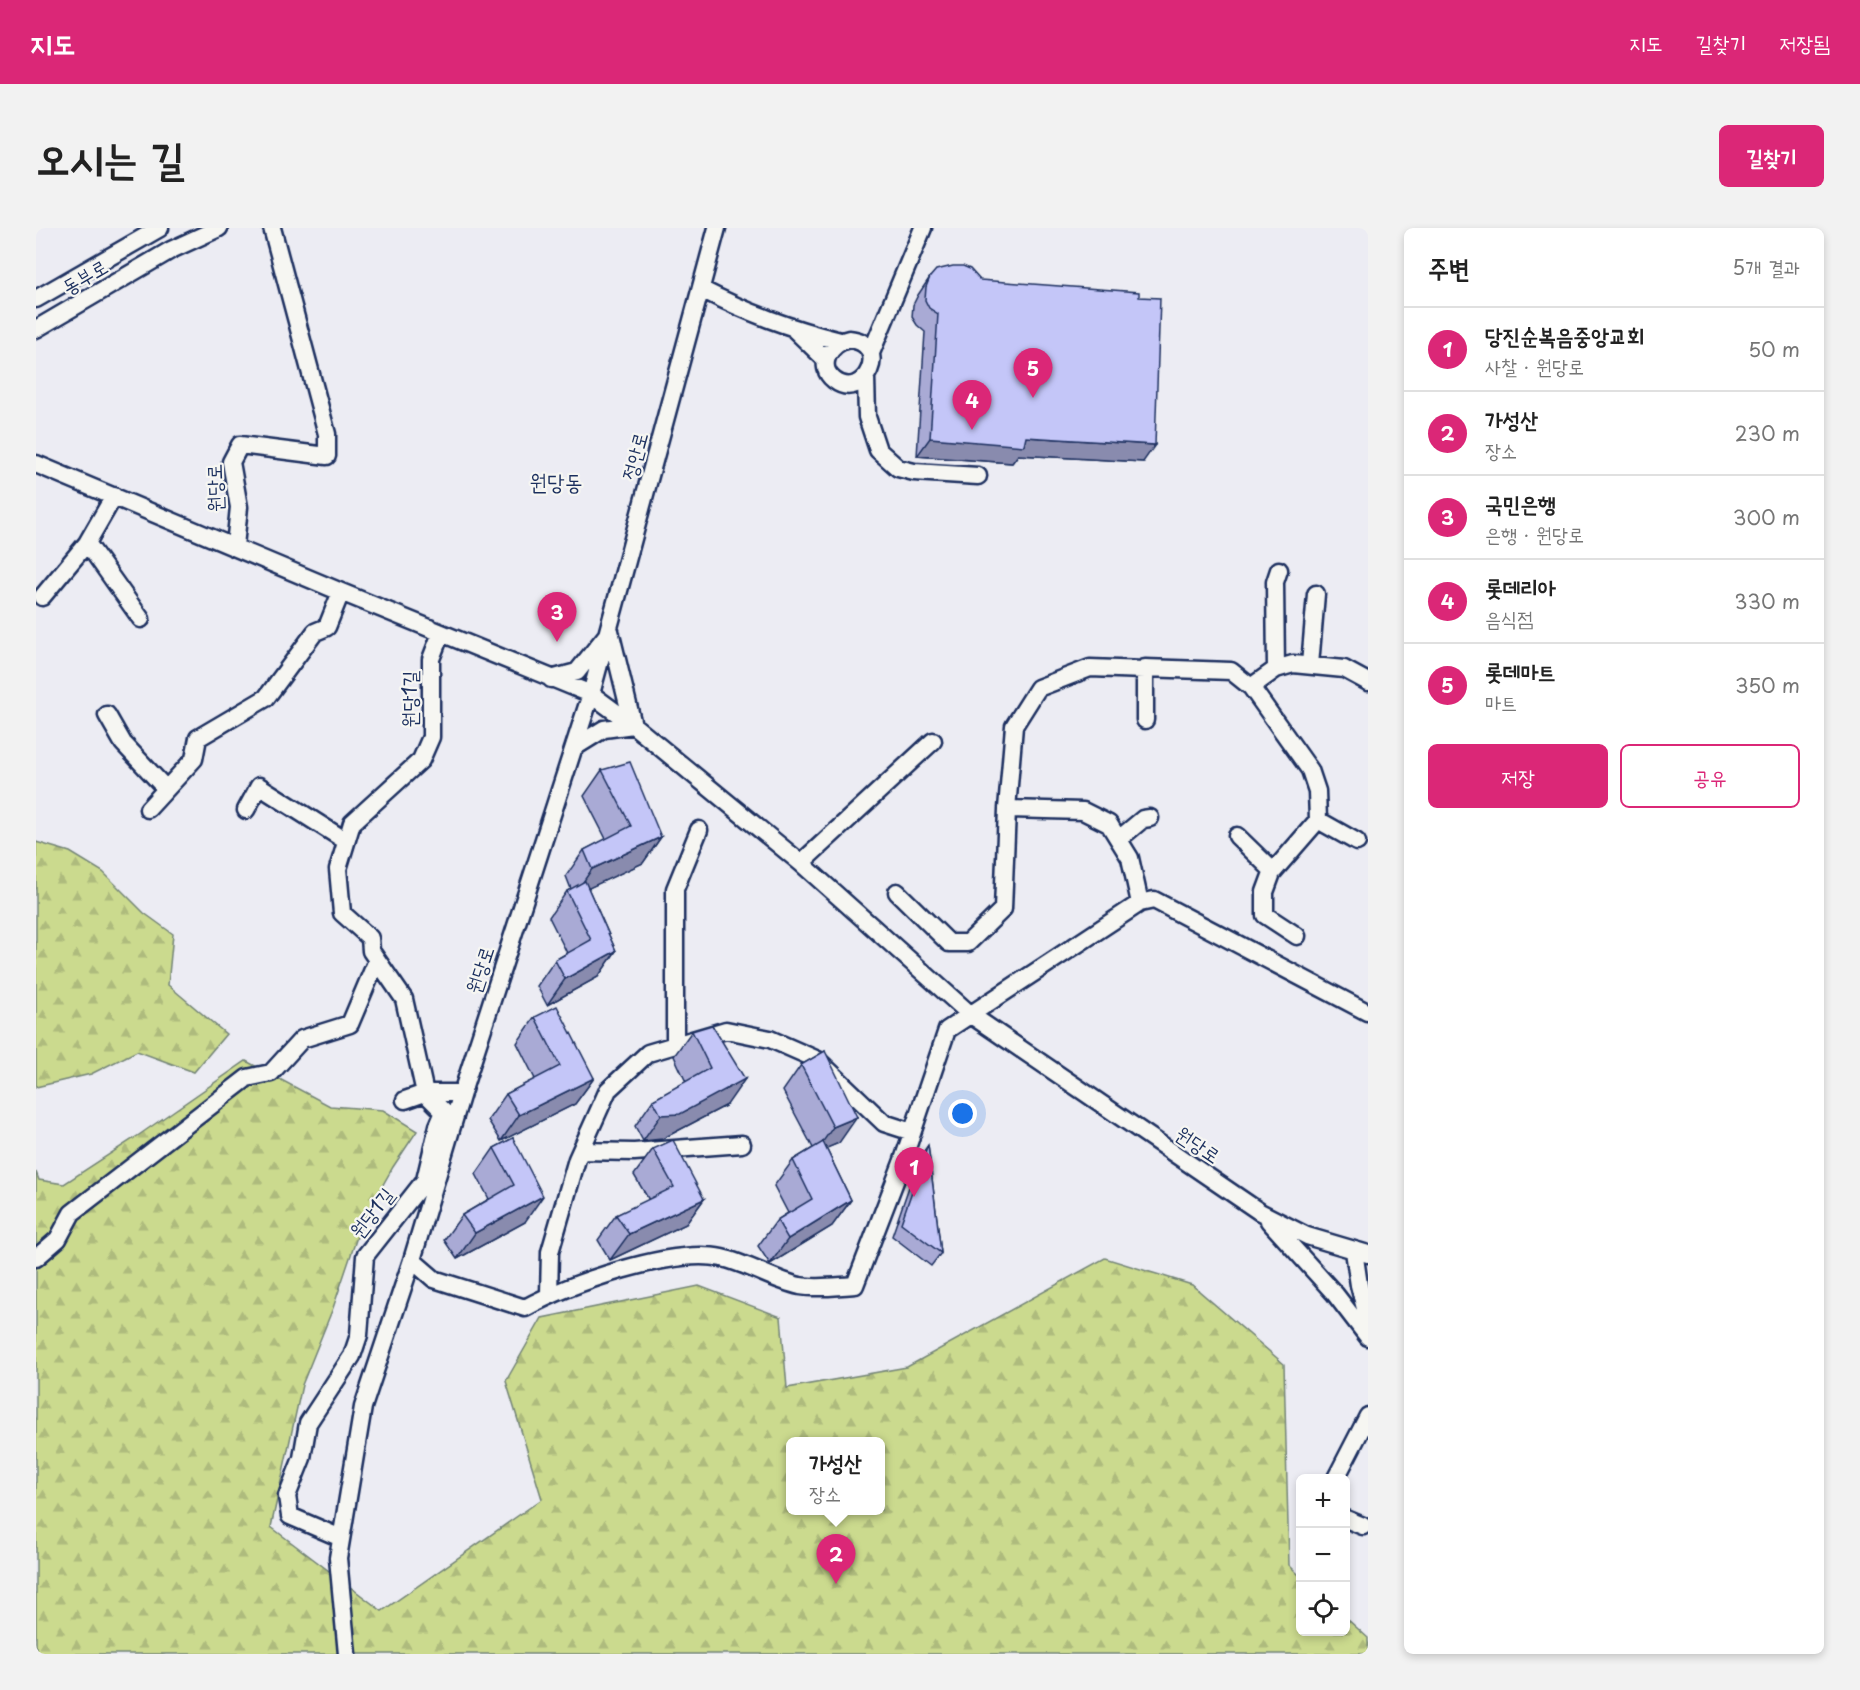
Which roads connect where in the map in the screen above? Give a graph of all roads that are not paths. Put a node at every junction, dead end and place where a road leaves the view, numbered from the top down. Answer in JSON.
{"nodes":[{"id":1,"x":160,"y":228,"type":"edge"},
{"id":2,"x":219,"y":228,"type":"edge"},
{"id":3,"x":272,"y":228,"type":"edge"},
{"id":4,"x":717,"y":228,"type":"edge"},
{"id":5,"x":923,"y":228,"type":"edge"},
{"id":6,"x":701,"y":289,"type":"junction"},
{"id":7,"x":36,"y":299,"type":"edge"},
{"id":8,"x":886,"y":317,"type":"junction"},
{"id":9,"x":36,"y":329,"type":"edge"},
{"id":10,"x":795,"y":330,"type":"junction"},
{"id":11,"x":857,"y":340,"type":"junction"},
{"id":12,"x":840,"y":341,"type":"junction"},
{"id":13,"x":871,"y":353,"type":"junction"},
{"id":14,"x":826,"y":360,"type":"junction"},
{"id":15,"x":866,"y":377,"type":"junction"},
{"id":16,"x":36,"y":464,"type":"edge"},
{"id":17,"x":978,"y":476,"type":"dead end"},
{"id":18,"x":114,"y":496,"type":"junction"},
{"id":19,"x":87,"y":543,"type":"junction"},
{"id":20,"x":235,"y":546,"type":"junction"},
{"id":21,"x":1279,"y":570,"type":"dead end"},
{"id":22,"x":341,"y":592,"type":"junction"},
{"id":23,"x":1316,"y":594,"type":"dead end"},
{"id":24,"x":42,"y":597,"type":"dead end"},
{"id":25,"x":141,"y":619,"type":"dead end"},
{"id":26,"x":610,"y":631,"type":"junction"},
{"id":27,"x":441,"y":633,"type":"junction"},
{"id":28,"x":1310,"y":665,"type":"junction"},
{"id":29,"x":1276,"y":669,"type":"junction"},
{"id":30,"x":1145,"y":670,"type":"junction"},
{"id":31,"x":551,"y":679,"type":"junction"},
{"id":32,"x":1368,"y":682,"type":"edge"},
{"id":33,"x":1251,"y":687,"type":"junction"},
{"id":34,"x":591,"y":694,"type":"junction"},
{"id":35,"x":107,"y":715,"type":"dead end"},
{"id":36,"x":1145,"y":720,"type":"dead end"},
{"id":37,"x":633,"y":725,"type":"junction"},
{"id":38,"x":933,"y":741,"type":"dead end"},
{"id":39,"x":575,"y":747,"type":"junction"},
{"id":40,"x":166,"y":789,"type":"junction"},
{"id":41,"x":148,"y":809,"type":"dead end"},
{"id":42,"x":1007,"y":809,"type":"junction"},
{"id":43,"x":246,"y":810,"type":"dead end"},
{"id":44,"x":1150,"y":818,"type":"dead end"},
{"id":45,"x":1318,"y":820,"type":"junction"},
{"id":46,"x":699,"y":830,"type":"dead end"},
{"id":47,"x":1237,"y":836,"type":"dead end"},
{"id":48,"x":1119,"y":839,"type":"junction"},
{"id":49,"x":346,"y":841,"type":"junction"},
{"id":50,"x":1357,"y":842,"type":"dead end"},
{"id":51,"x":801,"y":862,"type":"junction"},
{"id":52,"x":1272,"y":873,"type":"junction"},
{"id":53,"x":897,"y":892,"type":"dead end"},
{"id":54,"x":1140,"y":903,"type":"junction"},
{"id":55,"x":1297,"y":936,"type":"dead end"},
{"id":56,"x":377,"y":960,"type":"junction"},
{"id":57,"x":1368,"y":1007,"type":"edge"},
{"id":58,"x":1367,"y":1012,"type":"edge"},
{"id":59,"x":970,"y":1015,"type":"junction"},
{"id":60,"x":1368,"y":1018,"type":"edge"},
{"id":61,"x":675,"y":1045,"type":"junction"},
{"id":62,"x":425,"y":1093,"type":"junction"},
{"id":63,"x":462,"y":1093,"type":"junction"},
{"id":64,"x":405,"y":1100,"type":"dead end"},
{"id":65,"x":912,"y":1132,"type":"junction"},
{"id":66,"x":742,"y":1144,"type":"dead end"},
{"id":67,"x":581,"y":1151,"type":"junction"},
{"id":68,"x":1260,"y":1212,"type":"junction"},
{"id":69,"x":1361,"y":1253,"type":"edge"},
{"id":70,"x":36,"y":1258,"type":"edge"},
{"id":71,"x":412,"y":1260,"type":"junction"},
{"id":72,"x":549,"y":1295,"type":"junction"},
{"id":73,"x":1368,"y":1320,"type":"edge"},
{"id":74,"x":1368,"y":1337,"type":"edge"},
{"id":75,"x":1368,"y":1416,"type":"edge"},
{"id":76,"x":1339,"y":1474,"type":"edge"},
{"id":77,"x":1350,"y":1521,"type":"edge"},
{"id":78,"x":1363,"y":1526,"type":"dead end"},
{"id":79,"x":341,"y":1538,"type":"junction"},
{"id":80,"x":347,"y":1654,"type":"edge"}],
"edges":[{"from":1,"to":7,"type":"street","name":"동부로"},
{"from":2,"to":9,"type":"street","name":"동부로"},
{"from":3,"to":20,"type":"street","name":"원당로"},
{"from":4,"to":6,"type":"street","name":"정안로"},
{"from":5,"to":8,"type":"street"},
{"from":6,"to":10,"type":"street"},
{"from":6,"to":26,"type":"street","name":"정안로"},
{"from":8,"to":11,"type":"street"},
{"from":8,"to":13,"type":"street"},
{"from":10,"to":12,"type":"street"},
{"from":10,"to":14,"type":"street"},
{"from":11,"to":12,"type":"street"},
{"from":11,"to":13,"type":"street"},
{"from":12,"to":14,"type":"street"},
{"from":13,"to":15,"type":"street"},
{"from":14,"to":15,"type":"street"},
{"from":15,"to":17,"type":"street"},
{"from":16,"to":18,"type":"street","name":"원당로"},
{"from":18,"to":19,"type":"street"},
{"from":18,"to":20,"type":"street","name":"원당로"},
{"from":19,"to":24,"type":"street"},
{"from":19,"to":25,"type":"street"},
{"from":20,"to":22,"type":"street","name":"원당로"},
{"from":21,"to":29,"type":"street"},
{"from":22,"to":27,"type":"street","name":"원당로"},
{"from":22,"to":40,"type":"street"},
{"from":23,"to":28,"type":"street"},
{"from":26,"to":31,"type":"street"},
{"from":26,"to":34,"type":"street","name":"정안로"},
{"from":26,"to":37,"type":"street"},
{"from":27,"to":31,"type":"street","name":"원당로"},
{"from":27,"to":49,"type":"street","name":"원당1길"},
{"from":28,"to":29,"type":"street"},
{"from":28,"to":32,"type":"street"},
{"from":29,"to":33,"type":"street"},
{"from":30,"to":33,"type":"street"},
{"from":30,"to":36,"type":"street"},
{"from":30,"to":42,"type":"street"},
{"from":31,"to":34,"type":"street","name":"원당로"},
{"from":33,"to":45,"type":"street"},
{"from":34,"to":37,"type":"street","name":"원당로"},
{"from":34,"to":39,"type":"street","name":"원당로"},
{"from":35,"to":40,"type":"street"},
{"from":37,"to":39,"type":"street"},
{"from":37,"to":51,"type":"street","name":"원당로"},
{"from":38,"to":51,"type":"street"},
{"from":39,"to":63,"type":"street","name":"원당로"},
{"from":40,"to":41,"type":"street"},
{"from":42,"to":48,"type":"street"},
{"from":42,"to":53,"type":"street"},
{"from":43,"to":49,"type":"street"},
{"from":44,"to":48,"type":"street"},
{"from":45,"to":50,"type":"street"},
{"from":45,"to":52,"type":"street"},
{"from":46,"to":61,"type":"street"},
{"from":47,"to":52,"type":"street"},
{"from":48,"to":54,"type":"street"},
{"from":49,"to":56,"type":"street","name":"원당1길"},
{"from":51,"to":59,"type":"street","name":"원당로"},
{"from":52,"to":55,"type":"street"},
{"from":54,"to":58,"type":"street"},
{"from":54,"to":59,"type":"street"},
{"from":56,"to":62,"type":"street","name":"원당1길"},
{"from":56,"to":70,"type":"street"},
{"from":57,"to":58,"type":"street"},
{"from":58,"to":60,"type":"street"},
{"from":59,"to":65,"type":"street"},
{"from":59,"to":68,"type":"street","name":"원당로"},
{"from":61,"to":65,"type":"street"},
{"from":61,"to":67,"type":"street"},
{"from":62,"to":63,"type":"street"},
{"from":62,"to":64,"type":"street"},
{"from":62,"to":79,"type":"street","name":"원당1길"},
{"from":63,"to":71,"type":"street","name":"원당로"},
{"from":65,"to":72,"type":"street"},
{"from":66,"to":67,"type":"street"},
{"from":67,"to":72,"type":"street"},
{"from":68,"to":69,"type":"street","name":"원당로"},
{"from":68,"to":74,"type":"street"},
{"from":69,"to":73,"type":"street","name":"원당로"},
{"from":71,"to":72,"type":"street"},
{"from":71,"to":79,"type":"street","name":"원당로"},
{"from":75,"to":76,"type":"street"},
{"from":77,"to":78,"type":"street"},
{"from":79,"to":80,"type":"street","name":"원당로"}]}
